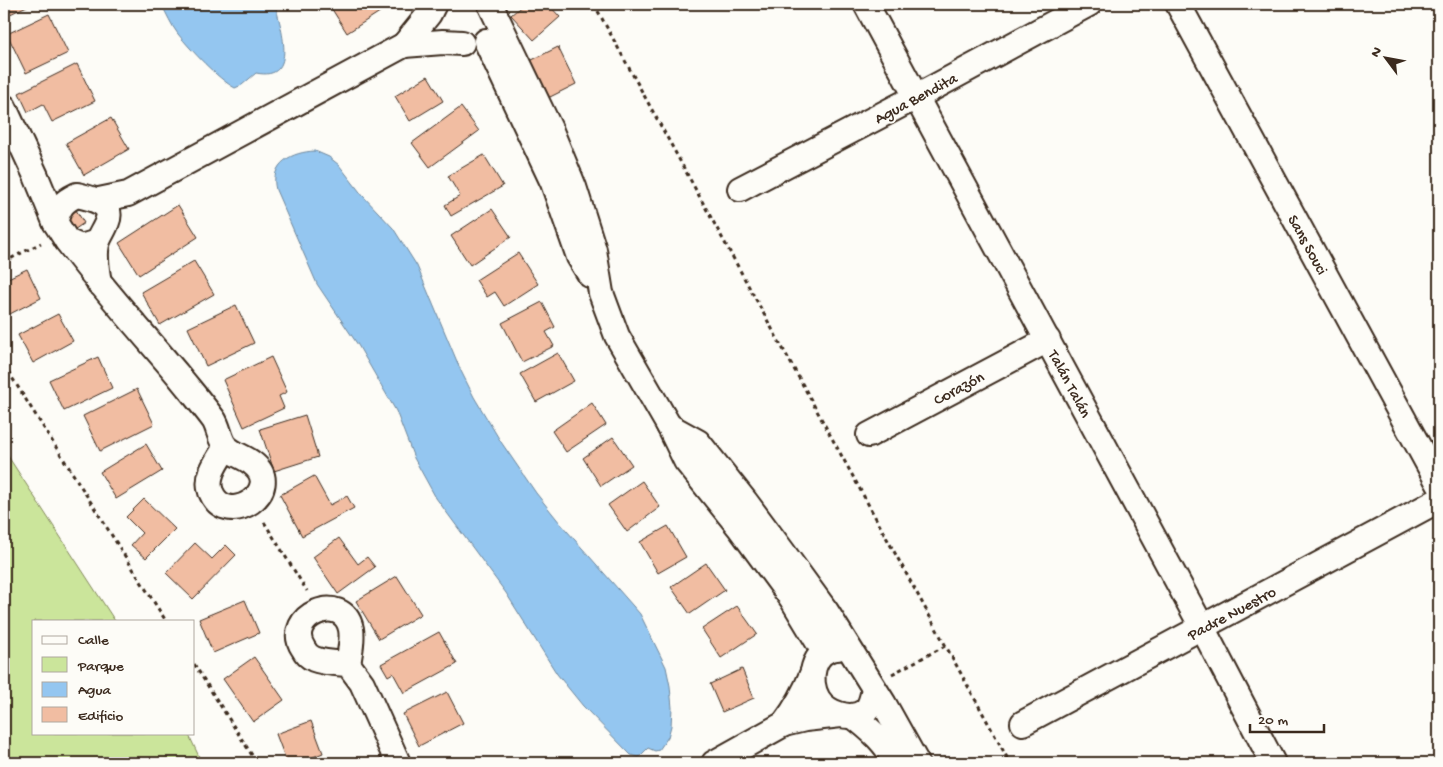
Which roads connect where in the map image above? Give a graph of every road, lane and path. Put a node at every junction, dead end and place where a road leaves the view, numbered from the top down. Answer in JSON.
{"nodes":[{"id":1,"x":436,"y":4,"type":"edge"},
{"id":2,"x":594,"y":4,"type":"edge"},
{"id":3,"x":866,"y":4,"type":"edge"},
{"id":4,"x":1089,"y":4,"type":"edge"},
{"id":5,"x":1178,"y":4,"type":"edge"},
{"id":6,"x":494,"y":12,"type":"edge"},
{"id":7,"x":486,"y":41,"type":"junction"},
{"id":8,"x":462,"y":43,"type":"junction"},
{"id":9,"x":404,"y":44,"type":"junction"},
{"id":10,"x":916,"y":97,"type":"junction"},
{"id":11,"x":4,"y":107,"type":"edge"},
{"id":12,"x":36,"y":176,"type":"junction"},
{"id":13,"x":740,"y":189,"type":"dead end"},
{"id":14,"x":95,"y":205,"type":"junction"},
{"id":15,"x":61,"y":232,"type":"junction"},
{"id":16,"x":97,"y":242,"type":"junction"},
{"id":17,"x":4,"y":262,"type":"edge"},
{"id":18,"x":100,"y":285,"type":"junction"},
{"id":19,"x":601,"y":293,"type":"junction"},
{"id":20,"x":1048,"y":340,"type":"junction"},
{"id":21,"x":4,"y":365,"type":"edge"},
{"id":22,"x":669,"y":426,"type":"junction"},
{"id":23,"x":869,"y":435,"type":"dead end"},
{"id":24,"x":226,"y":447,"type":"junction"},
{"id":25,"x":1439,"y":484,"type":"edge"},
{"id":26,"x":1439,"y":500,"type":"edge"},
{"id":27,"x":252,"y":502,"type":"junction"},
{"id":28,"x":319,"y":610,"type":"junction"},
{"id":29,"x":165,"y":620,"type":"edge"},
{"id":30,"x":1202,"y":627,"type":"junction"},
{"id":31,"x":946,"y":646,"type":"junction"},
{"id":32,"x":850,"y":650,"type":"junction"},
{"id":33,"x":824,"y":652,"type":"junction"},
{"id":34,"x":348,"y":664,"type":"junction"},
{"id":35,"x":195,"y":666,"type":"edge"},
{"id":36,"x":812,"y":674,"type":"junction"},
{"id":37,"x":873,"y":687,"type":"junction"},
{"id":38,"x":847,"y":716,"type":"junction"},
{"id":39,"x":1023,"y":723,"type":"dead end"},
{"id":40,"x":784,"y":724,"type":"junction"},
{"id":41,"x":257,"y":763,"type":"edge"},
{"id":42,"x":398,"y":763,"type":"edge"},
{"id":43,"x":714,"y":763,"type":"edge"},
{"id":44,"x":896,"y":763,"type":"edge"},
{"id":45,"x":917,"y":763,"type":"edge"},
{"id":46,"x":1010,"y":763,"type":"edge"},
{"id":47,"x":1273,"y":763,"type":"edge"}],
"edges":[{"from":1,"to":8,"type":"street"},
{"from":1,"to":9,"type":"street"},
{"from":2,"to":31,"type":"path"},
{"from":3,"to":10,"type":"street","name":"Talán Talán"},
{"from":4,"to":10,"type":"street","name":"Agua Bendita"},
{"from":5,"to":25,"type":"street","name":"Sans Souci"},
{"from":6,"to":7,"type":"street"},
{"from":6,"to":19,"type":"street"},
{"from":7,"to":8,"type":"street"},
{"from":7,"to":19,"type":"street"},
{"from":8,"to":9,"type":"street"},
{"from":9,"to":14,"type":"street"},
{"from":10,"to":13,"type":"street","name":"Agua Bendita"},
{"from":10,"to":20,"type":"street","name":"Talán Talán"},
{"from":11,"to":12,"type":"street"},
{"from":12,"to":14,"type":"street"},
{"from":12,"to":15,"type":"street"},
{"from":14,"to":15,"type":"street"},
{"from":14,"to":16,"type":"street"},
{"from":15,"to":16,"type":"street"},
{"from":15,"to":17,"type":"path"},
{"from":15,"to":18,"type":"street"},
{"from":16,"to":18,"type":"street"},
{"from":18,"to":24,"type":"street"},
{"from":19,"to":22,"type":"street"},
{"from":20,"to":23,"type":"street","name":"Corazón"},
{"from":20,"to":30,"type":"street","name":"Talán Talán"},
{"from":21,"to":29,"type":"path"},
{"from":22,"to":32,"type":"street"},
{"from":22,"to":33,"type":"street"},
{"from":24,"to":27,"type":"street"},
{"from":24,"to":27,"type":"street"},
{"from":26,"to":30,"type":"street","name":"Padre Nuestro"},
{"from":27,"to":28,"type":"path"},
{"from":28,"to":34,"type":"street"},
{"from":28,"to":34,"type":"street"},
{"from":30,"to":39,"type":"street","name":"Padre Nuestro"},
{"from":30,"to":47,"type":"street","name":"Talán Talán"},
{"from":31,"to":37,"type":"path"},
{"from":31,"to":46,"type":"path"},
{"from":32,"to":33,"type":"street"},
{"from":32,"to":37,"type":"street"},
{"from":33,"to":36,"type":"street"},
{"from":34,"to":42,"type":"street"},
{"from":35,"to":41,"type":"path"},
{"from":36,"to":38,"type":"street"},
{"from":36,"to":40,"type":"street"},
{"from":37,"to":38,"type":"street"},
{"from":37,"to":45,"type":"street"},
{"from":38,"to":40,"type":"street"},
{"from":38,"to":44,"type":"street"},
{"from":40,"to":43,"type":"street"}]}
